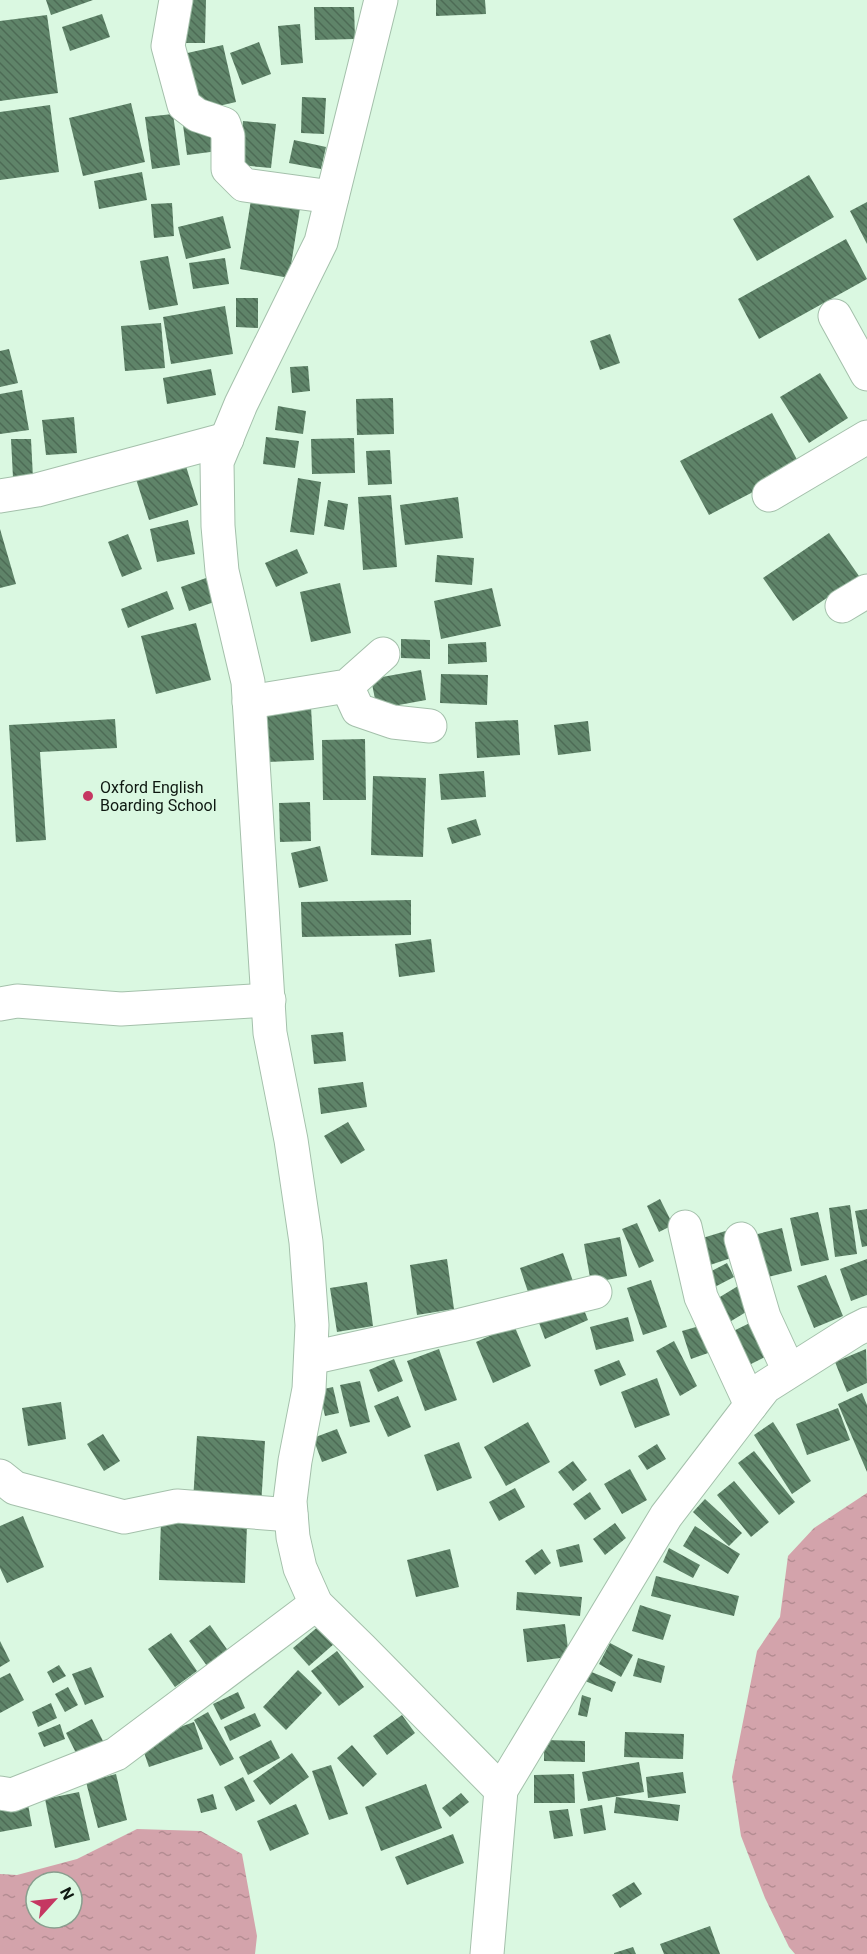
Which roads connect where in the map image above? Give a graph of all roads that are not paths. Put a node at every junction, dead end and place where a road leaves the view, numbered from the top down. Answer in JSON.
{"nodes":[{"id":1,"x":176,"y":0,"type":"edge"},
{"id":2,"x":381,"y":0,"type":"edge"},
{"id":3,"x":332,"y":196,"type":"junction"},
{"id":4,"x":835,"y":316,"type":"dead end"},
{"id":5,"x":867,"y":374,"type":"edge"},
{"id":6,"x":867,"y":437,"type":"edge"},
{"id":7,"x":226,"y":439,"type":"junction"},
{"id":8,"x":769,"y":495,"type":"dead end"},
{"id":9,"x":0,"y":496,"type":"edge"},
{"id":10,"x":383,"y":654,"type":"dead end"},
{"id":11,"x":347,"y":686,"type":"junction"},
{"id":12,"x":249,"y":702,"type":"junction"},
{"id":13,"x":430,"y":726,"type":"dead end"},
{"id":14,"x":269,"y":1000,"type":"junction"},
{"id":15,"x":0,"y":1004,"type":"edge"},
{"id":16,"x":685,"y":1227,"type":"dead end"},
{"id":17,"x":741,"y":1239,"type":"dead end"},
{"id":18,"x":595,"y":1292,"type":"dead end"},
{"id":19,"x":867,"y":1324,"type":"edge"},
{"id":20,"x":311,"y":1358,"type":"junction"},
{"id":21,"x":789,"y":1371,"type":"junction"},
{"id":22,"x":751,"y":1405,"type":"junction"},
{"id":23,"x":0,"y":1476,"type":"edge"},
{"id":24,"x":291,"y":1515,"type":"junction"},
{"id":25,"x":315,"y":1604,"type":"junction"},
{"id":26,"x":501,"y":1790,"type":"junction"},
{"id":27,"x":0,"y":1792,"type":"edge"},
{"id":28,"x":487,"y":1954,"type":"edge"}],
"edges":[{"from":1,"to":3,"type":"street"},
{"from":2,"to":3,"type":"street"},
{"from":3,"to":7,"type":"street"},
{"from":4,"to":5,"type":"street"},
{"from":6,"to":8,"type":"street"},
{"from":7,"to":9,"type":"street"},
{"from":7,"to":12,"type":"street"},
{"from":10,"to":11,"type":"street"},
{"from":11,"to":12,"type":"street"},
{"from":11,"to":13,"type":"street"},
{"from":12,"to":14,"type":"street"},
{"from":14,"to":15,"type":"street"},
{"from":14,"to":20,"type":"street"},
{"from":16,"to":22,"type":"street"},
{"from":17,"to":21,"type":"street"},
{"from":18,"to":20,"type":"street"},
{"from":19,"to":21,"type":"street"},
{"from":20,"to":24,"type":"street"},
{"from":21,"to":22,"type":"street"},
{"from":22,"to":26,"type":"street"},
{"from":23,"to":24,"type":"street"},
{"from":24,"to":25,"type":"street"},
{"from":25,"to":26,"type":"street"},
{"from":25,"to":27,"type":"street"},
{"from":26,"to":28,"type":"street"}]}
